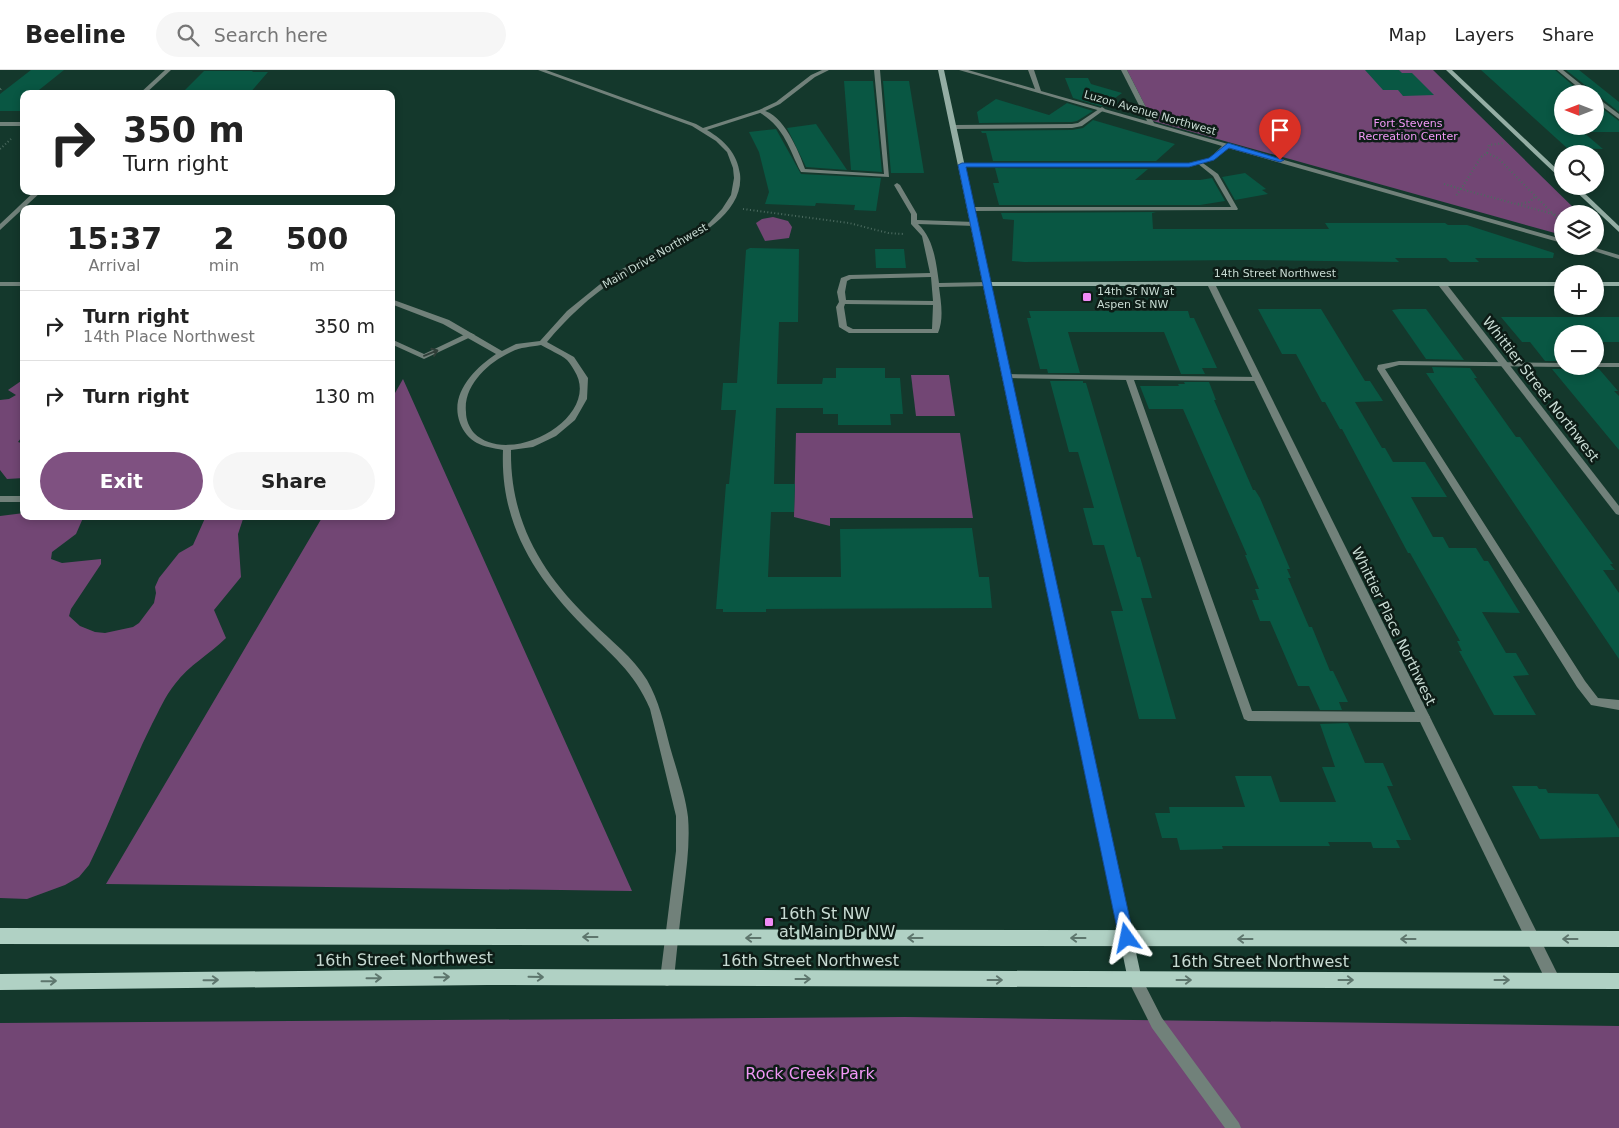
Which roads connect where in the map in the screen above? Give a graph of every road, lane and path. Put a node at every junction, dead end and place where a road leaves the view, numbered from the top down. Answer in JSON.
{"nodes":[{"id":1,"x":168,"y":70,"type":"edge"},
{"id":2,"x":541,"y":70,"type":"edge"},
{"id":3,"x":826,"y":70,"type":"edge"},
{"id":4,"x":877,"y":70,"type":"edge"},
{"id":5,"x":941,"y":70,"type":"edge"},
{"id":6,"x":962,"y":70,"type":"edge"},
{"id":7,"x":1031,"y":70,"type":"edge"},
{"id":8,"x":1124,"y":70,"type":"edge"},
{"id":9,"x":1449,"y":70,"type":"edge"},
{"id":10,"x":1560,"y":70,"type":"edge"},
{"id":11,"x":1579,"y":85,"type":"edge"},
{"id":12,"x":146,"y":90,"type":"edge"},
{"id":13,"x":1039,"y":92,"type":"junction"},
{"id":14,"x":1604,"y":105,"type":"edge"},
{"id":15,"x":1102,"y":109,"type":"junction"},
{"id":16,"x":761,"y":111,"type":"junction"},
{"id":17,"x":1619,"y":117,"type":"edge"},
{"id":18,"x":1151,"y":123,"type":"junction"},
{"id":19,"x":0,"y":124,"type":"edge"},
{"id":20,"x":20,"y":124,"type":"edge"},
{"id":21,"x":953,"y":126,"type":"junction"},
{"id":22,"x":703,"y":130,"type":"junction"},
{"id":23,"x":13,"y":138,"type":"dead end"},
{"id":24,"x":1509,"y":143,"type":"dead end"},
{"id":25,"x":1228,"y":145,"type":"junction"},
{"id":26,"x":0,"y":149,"type":"edge"},
{"id":27,"x":1487,"y":153,"type":"junction"},
{"id":28,"x":1200,"y":163,"type":"junction"},
{"id":29,"x":962,"y":165,"type":"junction"},
{"id":30,"x":1554,"y":168,"type":"edge"},
{"id":31,"x":1444,"y":184,"type":"dead end"},
{"id":32,"x":897,"y":185,"type":"dead end"},
{"id":33,"x":1461,"y":189,"type":"junction"},
{"id":34,"x":35,"y":195,"type":"edge"},
{"id":35,"x":1582,"y":195,"type":"edge"},
{"id":36,"x":1536,"y":196,"type":"junction"},
{"id":37,"x":1515,"y":204,"type":"junction"},
{"id":38,"x":24,"y":205,"type":"edge"},
{"id":39,"x":737,"y":208,"type":"dead end"},
{"id":40,"x":20,"y":209,"type":"edge"},
{"id":41,"x":971,"y":210,"type":"junction"},
{"id":42,"x":1553,"y":214,"type":"joint"},
{"id":43,"x":914,"y":222,"type":"junction"},
{"id":44,"x":974,"y":224,"type":"junction"},
{"id":45,"x":0,"y":228,"type":"edge"},
{"id":46,"x":1619,"y":230,"type":"edge"},
{"id":47,"x":906,"y":235,"type":"dead end"},
{"id":48,"x":1554,"y":239,"type":"edge"},
{"id":49,"x":1604,"y":253,"type":"edge"},
{"id":50,"x":1619,"y":257,"type":"edge"},
{"id":51,"x":933,"y":275,"type":"junction"},
{"id":52,"x":0,"y":284,"type":"edge"},
{"id":53,"x":20,"y":284,"type":"edge"},
{"id":54,"x":988,"y":284,"type":"junction"},
{"id":55,"x":1211,"y":284,"type":"junction"},
{"id":56,"x":1442,"y":284,"type":"junction"},
{"id":57,"x":1554,"y":284,"type":"edge"},
{"id":58,"x":1604,"y":284,"type":"edge"},
{"id":59,"x":1619,"y":284,"type":"edge"},
{"id":60,"x":937,"y":285,"type":"junction"},
{"id":61,"x":395,"y":302,"type":"edge"},
{"id":62,"x":843,"y":302,"type":"junction"},
{"id":63,"x":937,"y":303,"type":"junction"},
{"id":64,"x":471,"y":335,"type":"junction"},
{"id":65,"x":395,"y":343,"type":"edge"},
{"id":66,"x":542,"y":343,"type":"junction"},
{"id":67,"x":502,"y":354,"type":"junction"},
{"id":68,"x":1504,"y":364,"type":"junction"},
{"id":69,"x":1554,"y":364,"type":"edge"},
{"id":70,"x":1604,"y":365,"type":"edge"},
{"id":71,"x":1619,"y":365,"type":"edge"},
{"id":72,"x":1007,"y":376,"type":"junction"},
{"id":73,"x":1129,"y":377,"type":"junction"},
{"id":74,"x":1258,"y":379,"type":"junction"},
{"id":75,"x":507,"y":450,"type":"junction"},
{"id":76,"x":0,"y":499,"type":"edge"},
{"id":77,"x":20,"y":499,"type":"edge"},
{"id":78,"x":1619,"y":512,"type":"edge"},
{"id":79,"x":1619,"y":705,"type":"edge"},
{"id":80,"x":1424,"y":717,"type":"junction"},
{"id":81,"x":0,"y":936,"type":"edge"},
{"id":82,"x":672,"y":938,"type":"junction"},
{"id":83,"x":1127,"y":938,"type":"junction"},
{"id":84,"x":1532,"y":939,"type":"junction"},
{"id":85,"x":1619,"y":940,"type":"edge"},
{"id":86,"x":667,"y":979,"type":"junction"},
{"id":87,"x":1135,"y":980,"type":"junction"},
{"id":88,"x":1552,"y":980,"type":"junction"},
{"id":89,"x":1619,"y":981,"type":"edge"},
{"id":90,"x":0,"y":982,"type":"edge"},
{"id":91,"x":1234,"y":1128,"type":"edge"}],
"edges":[{"from":1,"to":12,"type":"street"},
{"from":2,"to":22,"type":"street","name":"Main Drive Northwest"},
{"from":3,"to":16,"type":"street"},
{"from":4,"to":16,"type":"street"},
{"from":5,"to":21,"type":"street"},
{"from":6,"to":13,"type":"street","name":"Luzon Avenue Northwest"},
{"from":7,"to":13,"type":"street"},
{"from":8,"to":18,"type":"street"},
{"from":9,"to":30,"type":"street"},
{"from":10,"to":11,"type":"street"},
{"from":13,"to":15,"type":"street","name":"Luzon Avenue Northwest"},
{"from":14,"to":17,"type":"street"},
{"from":15,"to":18,"type":"street","name":"Luzon Avenue Northwest"},
{"from":15,"to":21,"type":"street"},
{"from":16,"to":22,"type":"street"},
{"from":18,"to":25,"type":"street","name":"Luzon Avenue Northwest"},
{"from":19,"to":20,"type":"street"},
{"from":21,"to":29,"type":"street"},
{"from":22,"to":66,"type":"street","name":"Main Drive Northwest"},
{"from":23,"to":26,"type":"path"},
{"from":24,"to":27,"type":"path"},
{"from":25,"to":28,"type":"street"},
{"from":25,"to":48,"type":"street","name":"Luzon Avenue Northwest"},
{"from":27,"to":33,"type":"path"},
{"from":27,"to":36,"type":"path"},
{"from":28,"to":29,"type":"street"},
{"from":28,"to":41,"type":"street"},
{"from":29,"to":41,"type":"street"},
{"from":31,"to":33,"type":"path"},
{"from":32,"to":43,"type":"street"},
{"from":33,"to":37,"type":"path"},
{"from":34,"to":38,"type":"street"},
{"from":35,"to":46,"type":"street"},
{"from":36,"to":37,"type":"path"},
{"from":36,"to":42,"type":"path"},
{"from":37,"to":42,"type":"path"},
{"from":39,"to":47,"type":"path"},
{"from":40,"to":45,"type":"street"},
{"from":41,"to":44,"type":"street"},
{"from":43,"to":44,"type":"street"},
{"from":43,"to":51,"type":"street"},
{"from":44,"to":54,"type":"street"},
{"from":49,"to":50,"type":"street"},
{"from":51,"to":60,"type":"street"},
{"from":51,"to":62,"type":"street"},
{"from":52,"to":53,"type":"street"},
{"from":54,"to":55,"type":"street","name":"14th Street Northwest"},
{"from":54,"to":60,"type":"street"},
{"from":54,"to":72,"type":"street"},
{"from":55,"to":56,"type":"street","name":"14th Street Northwest"},
{"from":55,"to":74,"type":"street","name":"Whittier Place Northwest"},
{"from":56,"to":57,"type":"street","name":"14th Street Northwest"},
{"from":56,"to":68,"type":"street","name":"Whittier Street Northwest"},
{"from":58,"to":59,"type":"street"},
{"from":60,"to":63,"type":"street"},
{"from":61,"to":64,"type":"street"},
{"from":62,"to":63,"type":"street"},
{"from":62,"to":63,"type":"street"},
{"from":65,"to":64,"type":"street","one_way":true},
{"from":64,"to":67,"type":"street"},
{"from":66,"to":67,"type":"street"},
{"from":66,"to":75,"type":"street"},
{"from":67,"to":75,"type":"street"},
{"from":68,"to":69,"type":"street"},
{"from":68,"to":78,"type":"street","name":"Whittier Street Northwest"},
{"from":68,"to":79,"type":"street"},
{"from":70,"to":71,"type":"street"},
{"from":72,"to":73,"type":"street"},
{"from":72,"to":83,"type":"street"},
{"from":73,"to":74,"type":"street"},
{"from":73,"to":80,"type":"street"},
{"from":74,"to":80,"type":"street","name":"Whittier Place Northwest"},
{"from":75,"to":82,"type":"street"},
{"from":76,"to":77,"type":"street"},
{"from":80,"to":84,"type":"street","name":"Whittier Place Northwest"},
{"from":82,"to":81,"type":"main road","name":"16th Street Northwest","one_way":true},
{"from":83,"to":82,"type":"main road","name":"16th Street Northwest","one_way":true},
{"from":82,"to":86,"type":"street"},
{"from":84,"to":83,"type":"main road","name":"16th Street Northwest","one_way":true},
{"from":83,"to":87,"type":"street"},
{"from":85,"to":84,"type":"main road","name":"16th Street Northwest","one_way":true},
{"from":84,"to":88,"type":"street","name":"Whittier Place Northwest"},
{"from":86,"to":87,"type":"main road","name":"16th Street Northwest","one_way":true},
{"from":90,"to":86,"type":"main road","name":"16th Street Northwest","one_way":true},
{"from":87,"to":88,"type":"main road","name":"16th Street Northwest","one_way":true},
{"from":87,"to":91,"type":"street"},
{"from":88,"to":89,"type":"main road","name":"16th Street Northwest"}]}
